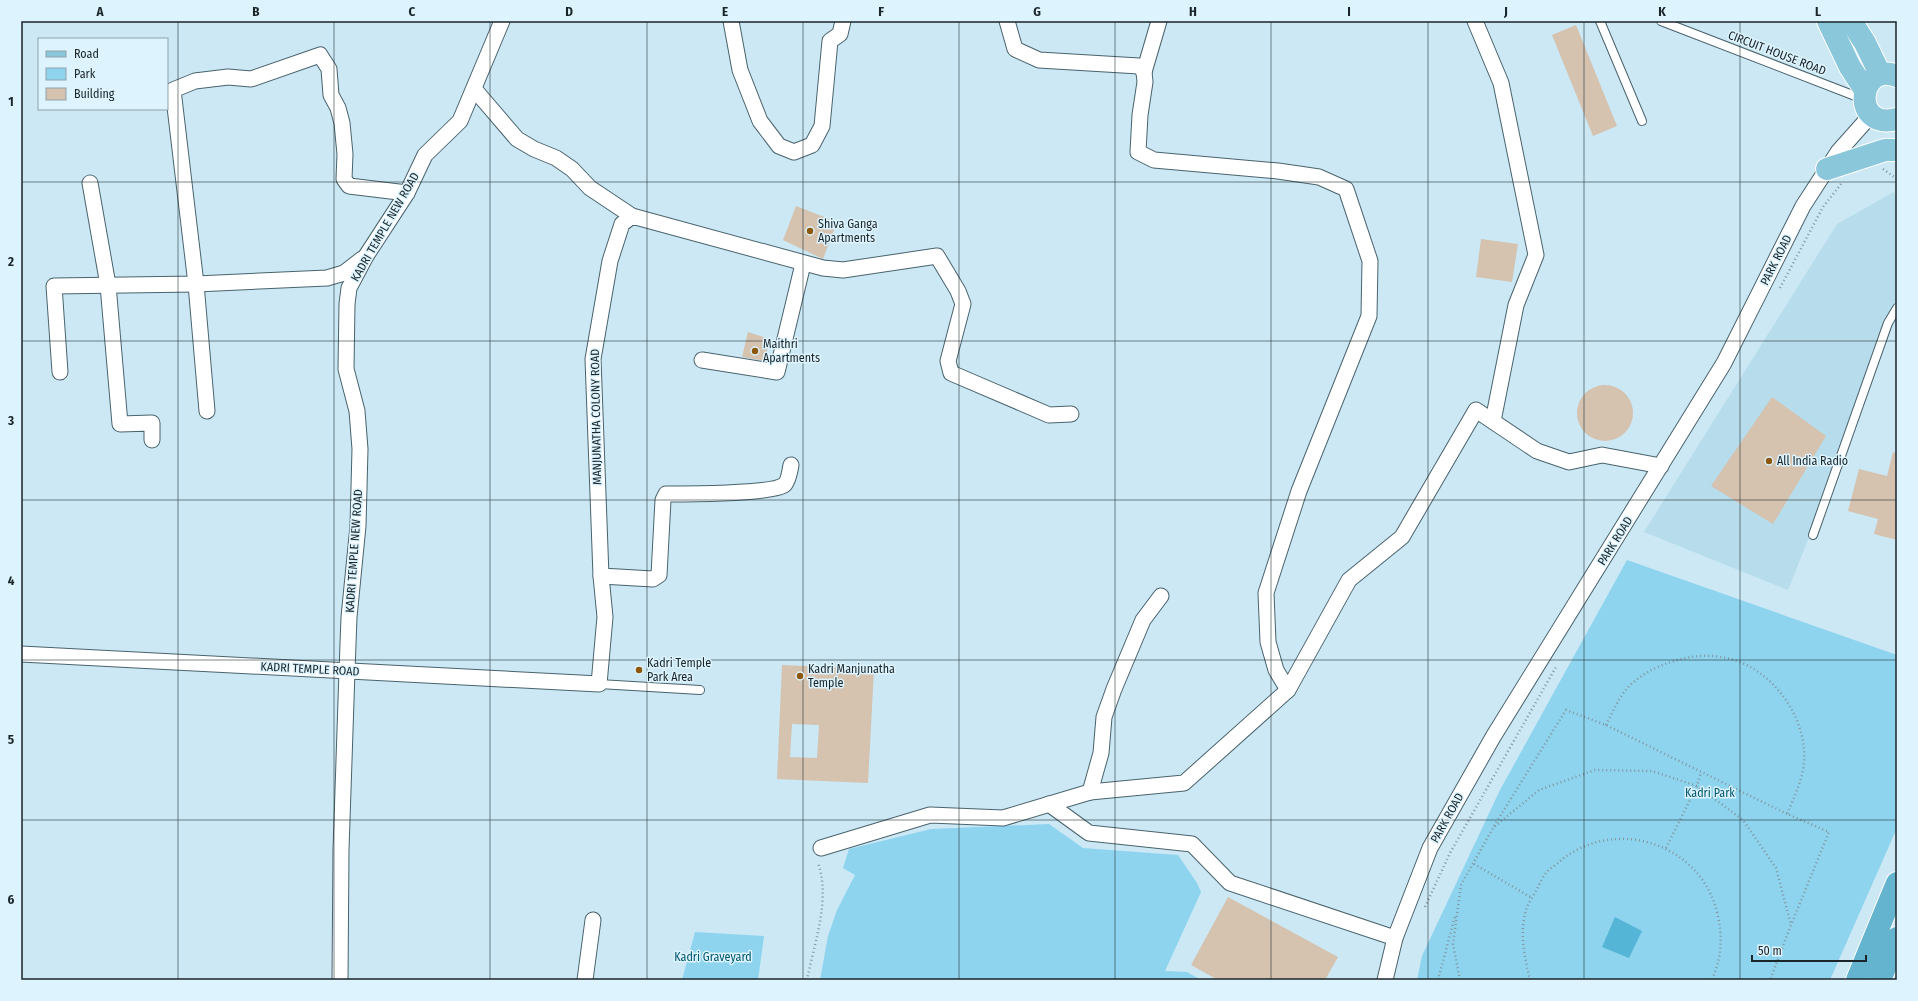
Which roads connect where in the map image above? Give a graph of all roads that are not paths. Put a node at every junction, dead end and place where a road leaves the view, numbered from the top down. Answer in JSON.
{"nodes":[{"id":1,"x":502,"y":21,"type":"edge"},
{"id":2,"x":731,"y":21,"type":"edge"},
{"id":3,"x":843,"y":21,"type":"edge"},
{"id":4,"x":1007,"y":21,"type":"edge"},
{"id":5,"x":1159,"y":21,"type":"edge"},
{"id":6,"x":1475,"y":21,"type":"edge"},
{"id":7,"x":1600,"y":21,"type":"edge"},
{"id":8,"x":1661,"y":21,"type":"edge"},
{"id":9,"x":1828,"y":21,"type":"edge"},
{"id":10,"x":1851,"y":21,"type":"edge"},
{"id":11,"x":1144,"y":72,"type":"junction"},
{"id":12,"x":1889,"y":75,"type":"edge"},
{"id":13,"x":475,"y":90,"type":"junction"},
{"id":14,"x":1868,"y":105,"type":"junction"},
{"id":15,"x":1897,"y":119,"type":"edge"},
{"id":16,"x":1642,"y":121,"type":"dead end"},
{"id":17,"x":1897,"y":142,"type":"edge"},
{"id":18,"x":1897,"y":150,"type":"edge"},
{"id":19,"x":1834,"y":176,"type":"junction"},
{"id":20,"x":90,"y":183,"type":"dead end"},
{"id":21,"x":407,"y":193,"type":"junction"},
{"id":22,"x":632,"y":216,"type":"junction"},
{"id":23,"x":366,"y":256,"type":"junction"},
{"id":24,"x":803,"y":264,"type":"junction"},
{"id":25,"x":196,"y":284,"type":"junction"},
{"id":26,"x":108,"y":285,"type":"junction"},
{"id":27,"x":1897,"y":308,"type":"edge"},
{"id":28,"x":702,"y":360,"type":"dead end"},
{"id":29,"x":60,"y":372,"type":"dead end"},
{"id":30,"x":207,"y":411,"type":"dead end"},
{"id":31,"x":1071,"y":414,"type":"dead end"},
{"id":32,"x":1493,"y":421,"type":"junction"},
{"id":33,"x":152,"y":440,"type":"dead end"},
{"id":34,"x":791,"y":465,"type":"dead end"},
{"id":35,"x":1661,"y":466,"type":"junction"},
{"id":36,"x":1813,"y":535,"type":"dead end"},
{"id":37,"x":601,"y":576,"type":"junction"},
{"id":38,"x":1161,"y":596,"type":"dead end"},
{"id":39,"x":21,"y":654,"type":"edge"},
{"id":40,"x":347,"y":671,"type":"junction"},
{"id":41,"x":599,"y":684,"type":"junction"},
{"id":42,"x":700,"y":690,"type":"dead end"},
{"id":43,"x":1288,"y":690,"type":"junction"},
{"id":44,"x":1090,"y":792,"type":"junction"},
{"id":45,"x":1049,"y":804,"type":"junction"},
{"id":46,"x":819,"y":853,"type":"road end"},
{"id":47,"x":1897,"y":883,"type":"edge"},
{"id":48,"x":593,"y":920,"type":"dead end"},
{"id":49,"x":1396,"y":938,"type":"junction"},
{"id":50,"x":1897,"y":938,"type":"edge"},
{"id":51,"x":340,"y":980,"type":"edge"},
{"id":52,"x":585,"y":980,"type":"edge"},
{"id":53,"x":1385,"y":980,"type":"edge"},
{"id":54,"x":1856,"y":980,"type":"edge"},
{"id":55,"x":1880,"y":980,"type":"edge"}],
"edges":[{"from":1,"to":13,"type":"street","name":"KADRI TEMPLE NEW ROAD"},
{"from":2,"to":3,"type":"street"},
{"from":4,"to":11,"type":"street"},
{"from":5,"to":11,"type":"street"},
{"from":6,"to":32,"type":"street"},
{"from":7,"to":16,"type":"lane"},
{"from":8,"to":14,"type":"lane","name":"CIRCUIT HOUSE ROAD"},
{"from":9,"to":14,"type":"main road"},
{"from":10,"to":12,"type":"main road"},
{"from":11,"to":43,"type":"street"},
{"from":12,"to":14,"type":"main road"},
{"from":13,"to":21,"type":"street","name":"KADRI TEMPLE NEW ROAD"},
{"from":13,"to":22,"type":"street"},
{"from":14,"to":15,"type":"main road"},
{"from":14,"to":17,"type":"main road"},
{"from":14,"to":19,"type":"street","name":"PARK ROAD"},
{"from":18,"to":19,"type":"main road"},
{"from":19,"to":35,"type":"street","name":"PARK ROAD"},
{"from":20,"to":26,"type":"street"},
{"from":21,"to":23,"type":"street","name":"KADRI TEMPLE NEW ROAD"},
{"from":21,"to":25,"type":"street"},
{"from":22,"to":24,"type":"street"},
{"from":22,"to":37,"type":"street","name":"MANJUNATHA COLONY ROAD"},
{"from":23,"to":25,"type":"street"},
{"from":23,"to":40,"type":"street","name":"KADRI TEMPLE NEW ROAD"},
{"from":24,"to":28,"type":"street"},
{"from":24,"to":31,"type":"street"},
{"from":25,"to":26,"type":"street"},
{"from":25,"to":30,"type":"street"},
{"from":26,"to":29,"type":"street"},
{"from":26,"to":33,"type":"street"},
{"from":27,"to":36,"type":"lane"},
{"from":32,"to":35,"type":"street"},
{"from":32,"to":43,"type":"street"},
{"from":34,"to":37,"type":"street"},
{"from":35,"to":49,"type":"street","name":"PARK ROAD"},
{"from":37,"to":41,"type":"street","name":"MANJUNATHA COLONY ROAD"},
{"from":38,"to":44,"type":"street"},
{"from":39,"to":40,"type":"street","name":"KADRI TEMPLE ROAD"},
{"from":40,"to":41,"type":"street","name":"KADRI TEMPLE ROAD"},
{"from":40,"to":51,"type":"street","name":"KADRI TEMPLE NEW ROAD"},
{"from":41,"to":42,"type":"lane"},
{"from":43,"to":44,"type":"street"},
{"from":44,"to":45,"type":"street"},
{"from":45,"to":46,"type":"street"},
{"from":45,"to":49,"type":"street"},
{"from":47,"to":54,"type":"highway"},
{"from":48,"to":52,"type":"street"},
{"from":49,"to":53,"type":"street","name":"PARK ROAD"},
{"from":50,"to":55,"type":"highway"}]}
